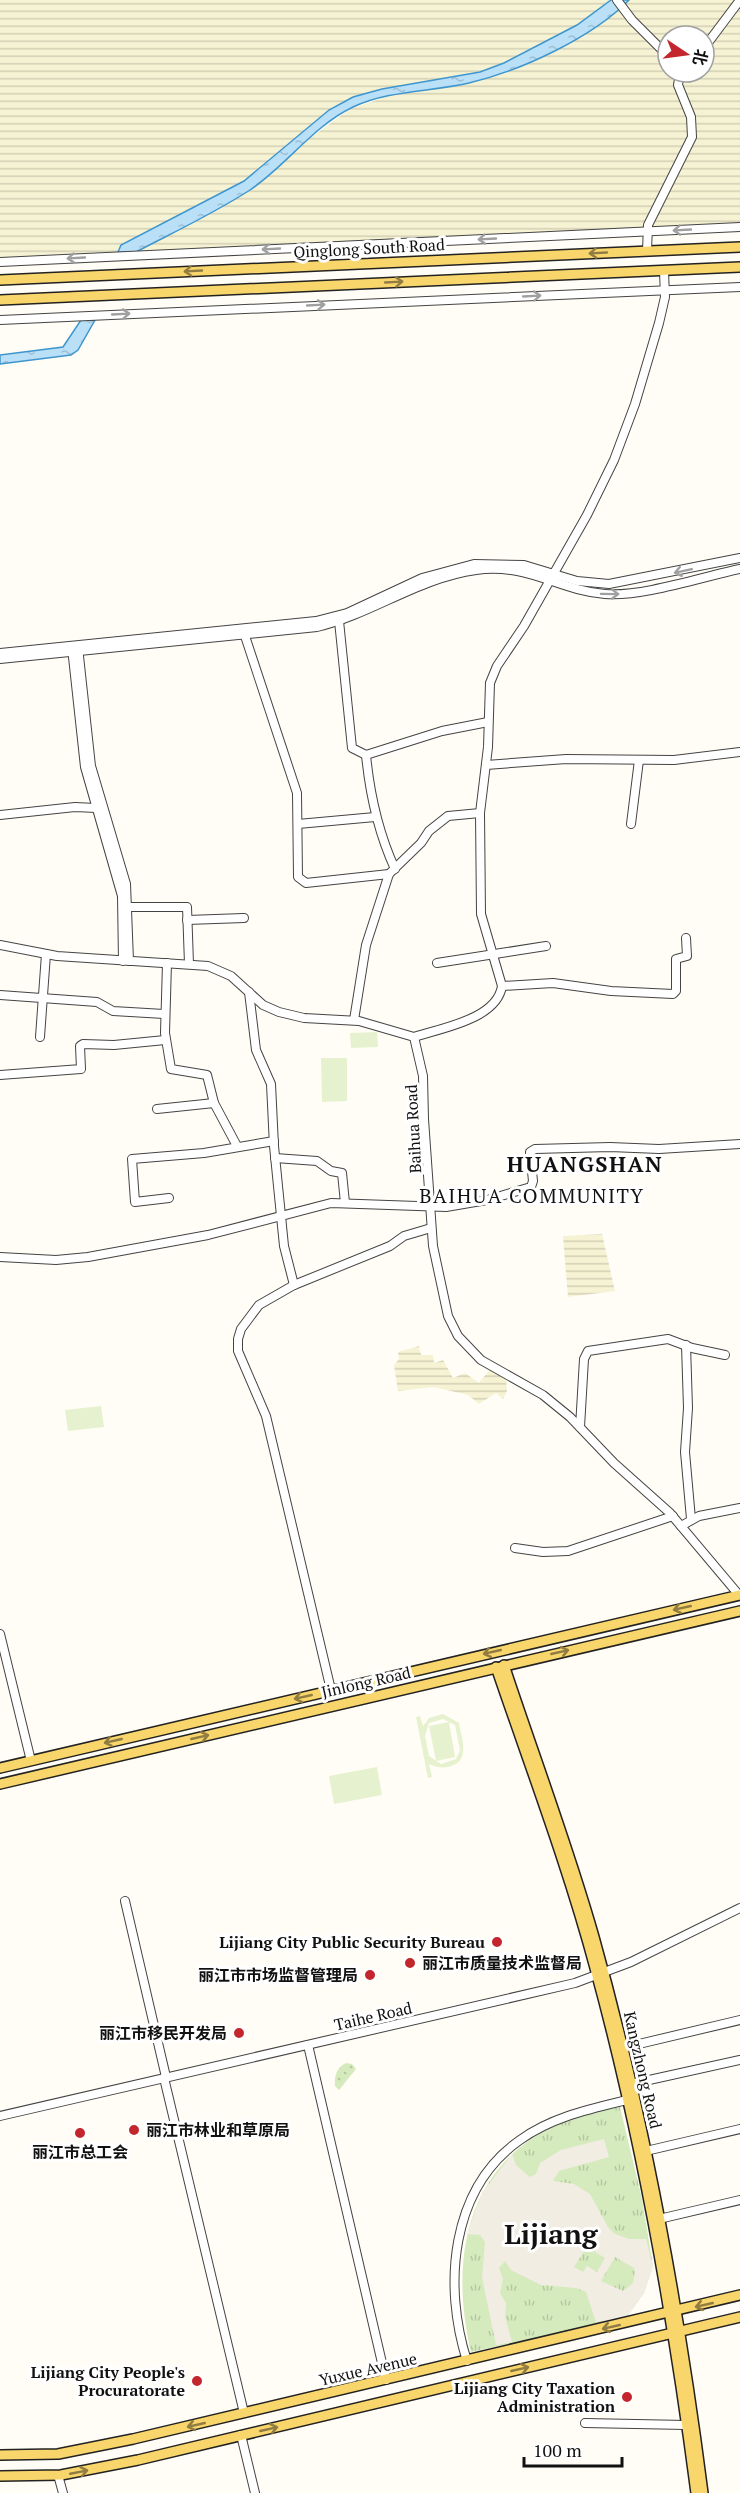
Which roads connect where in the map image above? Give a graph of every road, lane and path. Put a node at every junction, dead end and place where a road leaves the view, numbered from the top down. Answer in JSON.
{"nodes":[{"id":1,"x":617,"y":0,"type":"edge"},
{"id":2,"x":740,"y":0,"type":"edge"},
{"id":3,"x":716,"y":32,"type":"edge"},
{"id":4,"x":656,"y":44,"type":"edge"},
{"id":5,"x":678,"y":84,"type":"edge"},
{"id":6,"x":740,"y":227,"type":"edge"},
{"id":7,"x":648,"y":232,"type":"junction"},
{"id":8,"x":740,"y":247,"type":"edge"},
{"id":9,"x":647,"y":251,"type":"junction"},
{"id":10,"x":0,"y":262,"type":"edge"},
{"id":11,"x":740,"y":267,"type":"edge"},
{"id":12,"x":664,"y":271,"type":"junction"},
{"id":13,"x":0,"y":280,"type":"edge"},
{"id":14,"x":740,"y":287,"type":"edge"},
{"id":15,"x":665,"y":290,"type":"junction"},
{"id":16,"x":0,"y":300,"type":"edge"},
{"id":17,"x":0,"y":320,"type":"edge"},
{"id":18,"x":740,"y":558,"type":"edge"},
{"id":19,"x":740,"y":569,"type":"edge"},
{"id":20,"x":551,"y":576,"type":"junction"},
{"id":21,"x":339,"y":621,"type":"junction"},
{"id":22,"x":245,"y":636,"type":"junction"},
{"id":23,"x":75,"y":649,"type":"junction"},
{"id":24,"x":0,"y":653,"type":"edge"},
{"id":25,"x":0,"y":659,"type":"edge"},
{"id":26,"x":488,"y":722,"type":"junction"},
{"id":27,"x":740,"y":752,"type":"edge"},
{"id":28,"x":366,"y":755,"type":"junction"},
{"id":29,"x":639,"y":760,"type":"junction"},
{"id":30,"x":486,"y":765,"type":"junction"},
{"id":31,"x":96,"y":808,"type":"junction"},
{"id":32,"x":480,"y":813,"type":"junction"},
{"id":33,"x":0,"y":815,"type":"edge"},
{"id":34,"x":375,"y":817,"type":"junction"},
{"id":35,"x":298,"y":824,"type":"junction"},
{"id":36,"x":631,"y":824,"type":"dead end"},
{"id":37,"x":392,"y":872,"type":"junction"},
{"id":38,"x":128,"y":907,"type":"junction"},
{"id":39,"x":244,"y":918,"type":"dead end"},
{"id":40,"x":187,"y":920,"type":"junction"},
{"id":41,"x":686,"y":938,"type":"dead end"},
{"id":42,"x":0,"y":945,"type":"edge"},
{"id":43,"x":546,"y":946,"type":"dead end"},
{"id":44,"x":493,"y":953,"type":"junction"},
{"id":45,"x":46,"y":954,"type":"junction"},
{"id":46,"x":126,"y":961,"type":"junction"},
{"id":47,"x":166,"y":963,"type":"junction"},
{"id":48,"x":437,"y":963,"type":"dead end"},
{"id":49,"x":189,"y":964,"type":"junction"},
{"id":50,"x":502,"y":986,"type":"junction"},
{"id":51,"x":249,"y":991,"type":"junction"},
{"id":52,"x":0,"y":995,"type":"edge"},
{"id":53,"x":43,"y":996,"type":"junction"},
{"id":54,"x":164,"y":1014,"type":"junction"},
{"id":55,"x":354,"y":1020,"type":"junction"},
{"id":56,"x":40,"y":1037,"type":"dead end"},
{"id":57,"x":414,"y":1037,"type":"junction"},
{"id":58,"x":165,"y":1040,"type":"junction"},
{"id":59,"x":0,"y":1075,"type":"edge"},
{"id":60,"x":214,"y":1103,"type":"junction"},
{"id":61,"x":157,"y":1110,"type":"dead end"},
{"id":62,"x":274,"y":1141,"type":"junction"},
{"id":63,"x":740,"y":1144,"type":"edge"},
{"id":64,"x":237,"y":1146,"type":"junction"},
{"id":65,"x":275,"y":1158,"type":"junction"},
{"id":66,"x":169,"y":1198,"type":"dead end"},
{"id":67,"x":345,"y":1203,"type":"junction"},
{"id":68,"x":430,"y":1208,"type":"junction"},
{"id":69,"x":281,"y":1216,"type":"junction"},
{"id":70,"x":431,"y":1228,"type":"junction"},
{"id":71,"x":0,"y":1257,"type":"edge"},
{"id":72,"x":294,"y":1285,"type":"junction"},
{"id":73,"x":686,"y":1345,"type":"junction"},
{"id":74,"x":725,"y":1355,"type":"dead end"},
{"id":75,"x":580,"y":1427,"type":"junction"},
{"id":76,"x":740,"y":1508,"type":"edge"},
{"id":77,"x":673,"y":1516,"type":"junction"},
{"id":78,"x":691,"y":1519,"type":"junction"},
{"id":79,"x":681,"y":1526,"type":"junction"},
{"id":80,"x":515,"y":1548,"type":"dead end"},
{"id":81,"x":740,"y":1595,"type":"edge"},
{"id":82,"x":740,"y":1611,"type":"edge"},
{"id":83,"x":0,"y":1634,"type":"edge"},
{"id":84,"x":500,"y":1666,"type":"junction"},
{"id":85,"x":332,"y":1690,"type":"junction"},
{"id":86,"x":31,"y":1761,"type":"junction"},
{"id":87,"x":0,"y":1768,"type":"edge"},
{"id":88,"x":0,"y":1784,"type":"edge"},
{"id":89,"x":126,"y":1901,"type":"dead end"},
{"id":90,"x":740,"y":1908,"type":"edge"},
{"id":91,"x":601,"y":1974,"type":"junction"},
{"id":92,"x":740,"y":2020,"type":"edge"},
{"id":93,"x":308,"y":2045,"type":"junction"},
{"id":94,"x":622,"y":2048,"type":"junction"},
{"id":95,"x":740,"y":2060,"type":"edge"},
{"id":96,"x":165,"y":2078,"type":"junction"},
{"id":97,"x":631,"y":2084,"type":"junction"},
{"id":98,"x":627,"y":2100,"type":"junction"},
{"id":99,"x":0,"y":2116,"type":"edge"},
{"id":100,"x":740,"y":2129,"type":"edge"},
{"id":101,"x":646,"y":2151,"type":"junction"},
{"id":102,"x":740,"y":2200,"type":"edge"},
{"id":103,"x":659,"y":2219,"type":"junction"},
{"id":104,"x":740,"y":2295,"type":"edge"},
{"id":105,"x":671,"y":2312,"type":"junction"},
{"id":106,"x":740,"y":2317,"type":"edge"},
{"id":107,"x":675,"y":2333,"type":"junction"},
{"id":108,"x":467,"y":2361,"type":"junction"},
{"id":109,"x":386,"y":2380,"type":"junction"},
{"id":110,"x":244,"y":2413,"type":"junction"},
{"id":111,"x":585,"y":2423,"type":"dead end"},
{"id":112,"x":686,"y":2425,"type":"junction"},
{"id":113,"x":241,"y":2435,"type":"junction"},
{"id":114,"x":0,"y":2456,"type":"edge"},
{"id":115,"x":58,"y":2475,"type":"junction"},
{"id":116,"x":0,"y":2476,"type":"edge"},
{"id":117,"x":63,"y":2493,"type":"edge"},
{"id":118,"x":255,"y":2493,"type":"edge"},
{"id":119,"x":696,"y":2493,"type":"edge"},
{"id":120,"x":703,"y":2493,"type":"edge"}],
"edges":[{"from":1,"to":4,"type":"street"},
{"from":2,"to":3,"type":"street"},
{"from":5,"to":7,"type":"street"},
{"from":6,"to":7,"type":"street","one_way":true},
{"from":7,"to":9,"type":"street"},
{"from":7,"to":10,"type":"street","one_way":true},
{"from":8,"to":9,"type":"main road","name":"Qinglong South Road"},
{"from":9,"to":13,"type":"main road","name":"Qinglong South Road","one_way":true},
{"from":11,"to":12,"type":"main road"},
{"from":12,"to":15,"type":"street"},
{"from":16,"to":12,"type":"main road","one_way":true},
{"from":14,"to":15,"type":"street"},
{"from":17,"to":15,"type":"street","one_way":true},
{"from":15,"to":20,"type":"street"},
{"from":18,"to":20,"type":"street","one_way":true},
{"from":20,"to":19,"type":"street","one_way":true},
{"from":20,"to":21,"type":"street"},
{"from":20,"to":23,"type":"street"},
{"from":20,"to":26,"type":"street"},
{"from":21,"to":22,"type":"street"},
{"from":21,"to":28,"type":"street"},
{"from":22,"to":23,"type":"street"},
{"from":22,"to":35,"type":"street"},
{"from":23,"to":24,"type":"street"},
{"from":23,"to":25,"type":"street"},
{"from":23,"to":31,"type":"street"},
{"from":23,"to":38,"type":"street"},
{"from":26,"to":28,"type":"street"},
{"from":26,"to":30,"type":"street"},
{"from":27,"to":29,"type":"street"},
{"from":28,"to":34,"type":"street"},
{"from":29,"to":30,"type":"street"},
{"from":29,"to":36,"type":"street"},
{"from":30,"to":32,"type":"street"},
{"from":31,"to":33,"type":"street"},
{"from":31,"to":46,"type":"street"},
{"from":32,"to":37,"type":"street"},
{"from":32,"to":44,"type":"street"},
{"from":34,"to":35,"type":"street"},
{"from":34,"to":37,"type":"street"},
{"from":35,"to":37,"type":"street"},
{"from":37,"to":55,"type":"street"},
{"from":38,"to":40,"type":"street"},
{"from":38,"to":46,"type":"street"},
{"from":39,"to":40,"type":"street"},
{"from":40,"to":49,"type":"street"},
{"from":41,"to":50,"type":"street"},
{"from":42,"to":45,"type":"street"},
{"from":43,"to":44,"type":"street"},
{"from":44,"to":48,"type":"street"},
{"from":44,"to":50,"type":"street"},
{"from":45,"to":46,"type":"street"},
{"from":45,"to":53,"type":"street"},
{"from":46,"to":47,"type":"street"},
{"from":47,"to":49,"type":"street"},
{"from":47,"to":54,"type":"street"},
{"from":49,"to":51,"type":"street"},
{"from":50,"to":57,"type":"street"},
{"from":51,"to":55,"type":"street"},
{"from":51,"to":62,"type":"street"},
{"from":52,"to":53,"type":"street"},
{"from":53,"to":54,"type":"street"},
{"from":53,"to":56,"type":"street"},
{"from":54,"to":58,"type":"street"},
{"from":55,"to":57,"type":"street"},
{"from":57,"to":68,"type":"street","name":"Baihua Road"},
{"from":58,"to":59,"type":"street"},
{"from":58,"to":60,"type":"street"},
{"from":60,"to":61,"type":"street"},
{"from":60,"to":64,"type":"street"},
{"from":62,"to":64,"type":"street"},
{"from":62,"to":65,"type":"street"},
{"from":63,"to":68,"type":"street"},
{"from":64,"to":66,"type":"street"},
{"from":65,"to":67,"type":"street"},
{"from":65,"to":69,"type":"street"},
{"from":67,"to":68,"type":"street"},
{"from":67,"to":69,"type":"street"},
{"from":68,"to":70,"type":"street","name":"Baihua Road"},
{"from":69,"to":71,"type":"street"},
{"from":69,"to":72,"type":"street"},
{"from":70,"to":72,"type":"street"},
{"from":70,"to":75,"type":"street","name":"Baihua Road"},
{"from":72,"to":85,"type":"street"},
{"from":73,"to":74,"type":"street"},
{"from":73,"to":75,"type":"street"},
{"from":73,"to":78,"type":"street"},
{"from":75,"to":77,"type":"street","name":"Baihua Road"},
{"from":76,"to":78,"type":"street"},
{"from":77,"to":79,"type":"street","name":"Baihua Road"},
{"from":77,"to":80,"type":"street"},
{"from":78,"to":79,"type":"street"},
{"from":79,"to":81,"type":"street","name":"Baihua Road"},
{"from":81,"to":85,"type":"main road","name":"Jinlong Road","one_way":true},
{"from":84,"to":82,"type":"main road","name":"Jinlong Road","one_way":true},
{"from":83,"to":86,"type":"street"},
{"from":88,"to":84,"type":"main road","name":"Jinlong Road","one_way":true},
{"from":84,"to":91,"type":"main road","name":"Kangzhong Road"},
{"from":85,"to":86,"type":"main road","name":"Jinlong Road","one_way":true},
{"from":86,"to":87,"type":"main road","name":"Jinlong Road"},
{"from":89,"to":96,"type":"street"},
{"from":90,"to":91,"type":"street","name":"Taihe Road"},
{"from":91,"to":93,"type":"street","name":"Taihe Road"},
{"from":91,"to":94,"type":"main road","name":"Kangzhong Road"},
{"from":91,"to":98,"type":"main road","name":"Kangzhong Road"},
{"from":92,"to":94,"type":"street"},
{"from":93,"to":96,"type":"street","name":"Taihe Road"},
{"from":93,"to":109,"type":"street"},
{"from":94,"to":97,"type":"main road","name":"Kangzhong Road"},
{"from":95,"to":97,"type":"street"},
{"from":96,"to":99,"type":"street","name":"Taihe Road"},
{"from":96,"to":110,"type":"street"},
{"from":97,"to":101,"type":"main road","name":"Kangzhong Road"},
{"from":98,"to":105,"type":"main road","name":"Kangzhong Road"},
{"from":98,"to":108,"type":"street"},
{"from":100,"to":101,"type":"street"},
{"from":101,"to":103,"type":"main road","name":"Kangzhong Road"},
{"from":102,"to":103,"type":"street"},
{"from":103,"to":105,"type":"main road","name":"Kangzhong Road"},
{"from":104,"to":105,"type":"main road","name":"Yuxue Avenue","one_way":true},
{"from":105,"to":107,"type":"main road","name":"Kangzhong Road"},
{"from":105,"to":108,"type":"main road","name":"Yuxue Avenue","one_way":true},
{"from":106,"to":107,"type":"main road"},
{"from":107,"to":112,"type":"main road","name":"Kangzhong Road"},
{"from":113,"to":107,"type":"main road","one_way":true},
{"from":107,"to":120,"type":"main road","name":"Kangzhong Road"},
{"from":108,"to":109,"type":"main road","name":"Yuxue Avenue"},
{"from":109,"to":110,"type":"main road","name":"Yuxue Avenue"},
{"from":110,"to":114,"type":"main road","name":"Yuxue Avenue","one_way":true},
{"from":111,"to":112,"type":"street"},
{"from":112,"to":119,"type":"main road","name":"Kangzhong Road"},
{"from":115,"to":113,"type":"main road","one_way":true},
{"from":113,"to":118,"type":"street"},
{"from":115,"to":116,"type":"main road"},
{"from":115,"to":117,"type":"street"}]}
